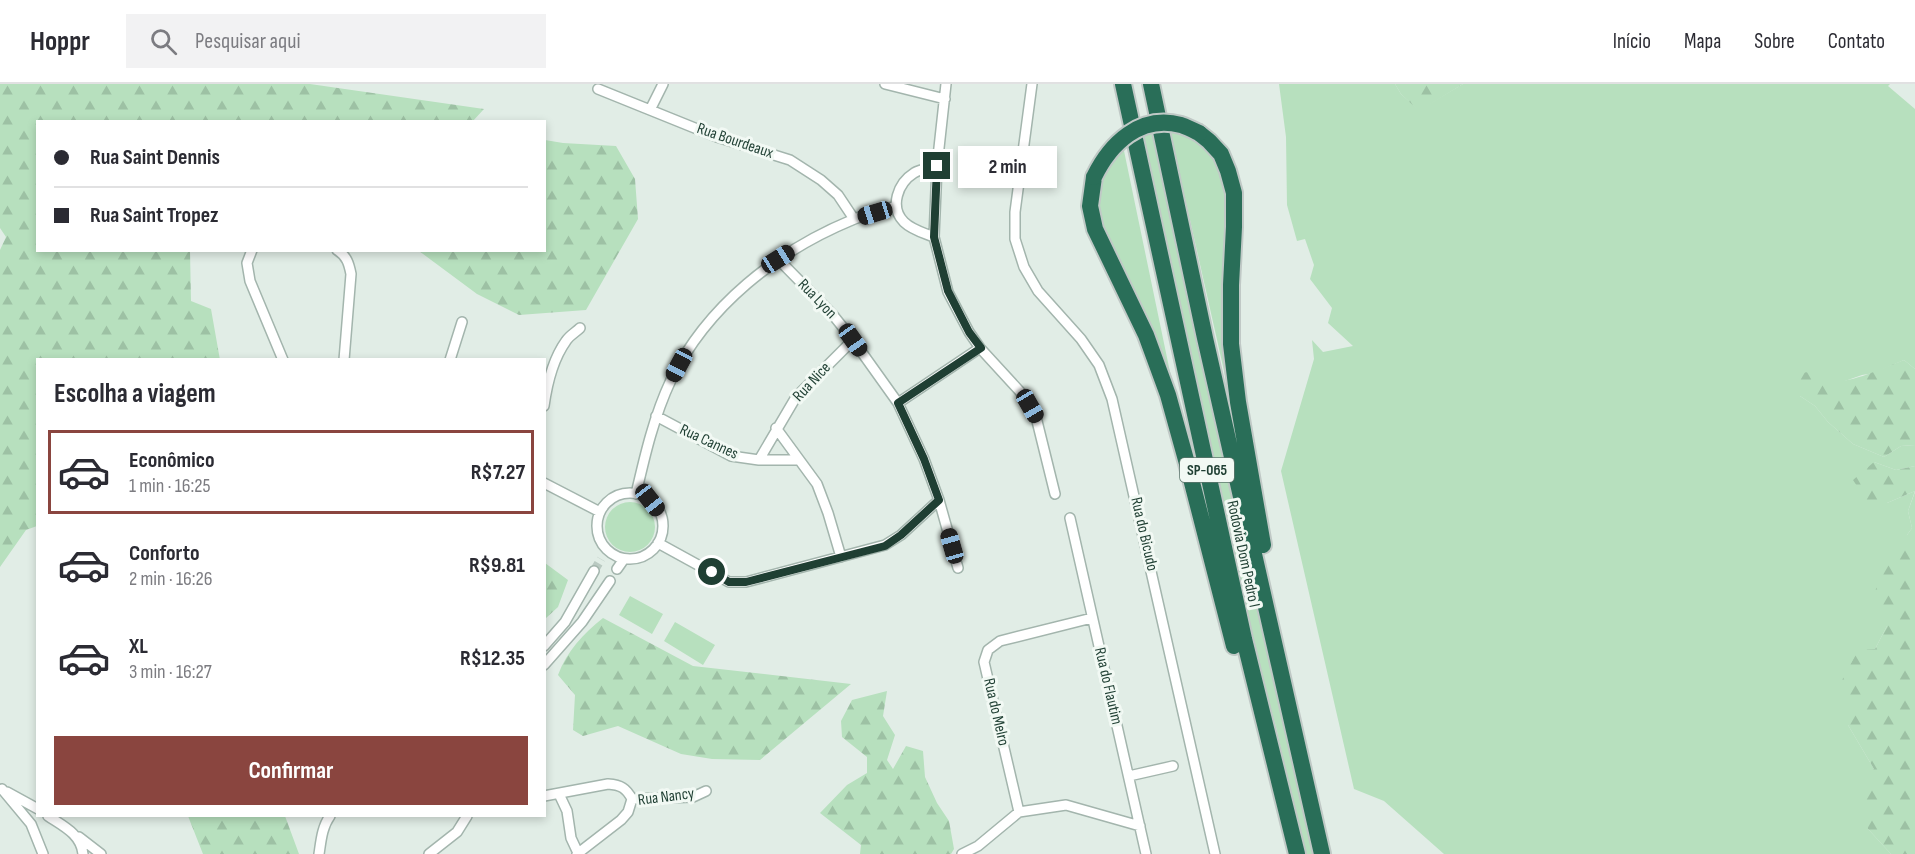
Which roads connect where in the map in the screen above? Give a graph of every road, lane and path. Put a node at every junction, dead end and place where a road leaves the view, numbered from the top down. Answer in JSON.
{"nodes":[{"id":1,"x":663,"y":84,"type":"edge"},
{"id":2,"x":885,"y":84,"type":"edge"},
{"id":3,"x":946,"y":84,"type":"edge"},
{"id":4,"x":1032,"y":84,"type":"edge"},
{"id":5,"x":1123,"y":84,"type":"edge"},
{"id":6,"x":1151,"y":84,"type":"edge"},
{"id":7,"x":598,"y":89,"type":"dead end"},
{"id":8,"x":945,"y":99,"type":"junction"},
{"id":9,"x":650,"y":110,"type":"junction"},
{"id":10,"x":937,"y":166,"type":"junction"},
{"id":11,"x":896,"y":206,"type":"junction"},
{"id":12,"x":854,"y":219,"type":"junction"},
{"id":13,"x":934,"y":237,"type":"junction"},
{"id":14,"x":251,"y":252,"type":"edge"},
{"id":15,"x":340,"y":252,"type":"edge"},
{"id":16,"x":778,"y":259,"type":"junction"},
{"id":17,"x":462,"y":322,"type":"dead end"},
{"id":18,"x":580,"y":328,"type":"dead end"},
{"id":19,"x":853,"y":340,"type":"junction"},
{"id":20,"x":981,"y":348,"type":"junction"},
{"id":21,"x":282,"y":358,"type":"edge"},
{"id":22,"x":344,"y":358,"type":"edge"},
{"id":23,"x":451,"y":358,"type":"edge"},
{"id":24,"x":546,"y":394,"type":"edge"},
{"id":25,"x":898,"y":403,"type":"junction"},
{"id":26,"x":656,"y":417,"type":"junction"},
{"id":27,"x":776,"y":428,"type":"junction"},
{"id":28,"x":759,"y":460,"type":"junction"},
{"id":29,"x":799,"y":460,"type":"junction"},
{"id":30,"x":546,"y":484,"type":"edge"},
{"id":31,"x":636,"y":494,"type":"junction"},
{"id":32,"x":1055,"y":494,"type":"dead end"},
{"id":33,"x":939,"y":500,"type":"junction"},
{"id":34,"x":600,"y":512,"type":"junction"},
{"id":35,"x":1070,"y":518,"type":"dead end"},
{"id":36,"x":658,"y":543,"type":"junction"},
{"id":37,"x":606,"y":549,"type":"junction"},
{"id":38,"x":841,"y":557,"type":"junction"},
{"id":39,"x":601,"y":559,"type":"tunnel mouth"},
{"id":40,"x":624,"y":559,"type":"junction"},
{"id":41,"x":958,"y":568,"type":"dead end"},
{"id":42,"x":617,"y":569,"type":"dead end"},
{"id":43,"x":594,"y":571,"type":"tunnel mouth"},
{"id":44,"x":610,"y":580,"type":"dead end"},
{"id":45,"x":1092,"y":618,"type":"junction"},
{"id":46,"x":546,"y":644,"type":"edge"},
{"id":47,"x":546,"y":663,"type":"edge"},
{"id":48,"x":1291,"y":714,"type":"junction"},
{"id":49,"x":1173,"y":765,"type":"dead end"},
{"id":50,"x":1130,"y":776,"type":"junction"},
{"id":51,"x":1,"y":789,"type":"edge"},
{"id":52,"x":706,"y":791,"type":"dead end"},
{"id":53,"x":559,"y":794,"type":"junction"},
{"id":54,"x":546,"y":796,"type":"edge"},
{"id":55,"x":632,"y":799,"type":"junction"},
{"id":56,"x":1285,"y":806,"type":"junction"},
{"id":57,"x":36,"y":808,"type":"edge"},
{"id":58,"x":1019,"y":812,"type":"junction"},
{"id":59,"x":50,"y":817,"type":"edge"},
{"id":60,"x":329,"y":817,"type":"edge"},
{"id":61,"x":466,"y":817,"type":"edge"},
{"id":62,"x":1140,"y":826,"type":"junction"},
{"id":63,"x":73,"y":832,"type":"junction"},
{"id":64,"x":577,"y":853,"type":"edge"},
{"id":65,"x":43,"y":854,"type":"edge"},
{"id":66,"x":82,"y":854,"type":"edge"},
{"id":67,"x":101,"y":854,"type":"edge"},
{"id":68,"x":319,"y":854,"type":"edge"},
{"id":69,"x":429,"y":854,"type":"edge"},
{"id":70,"x":962,"y":854,"type":"edge"},
{"id":71,"x":1146,"y":854,"type":"edge"},
{"id":72,"x":1215,"y":854,"type":"edge"},
{"id":73,"x":1297,"y":854,"type":"edge"},
{"id":74,"x":1322,"y":854,"type":"edge"}],
"edges":[{"from":1,"to":9,"type":"street"},
{"from":2,"to":8,"type":"street"},
{"from":3,"to":8,"type":"street"},
{"from":4,"to":72,"type":"street","name":"Rua do Bicudo"},
{"from":5,"to":56,"type":"highway","name":"Rodovia Dom Pedro I","number":"SP-065"},
{"from":6,"to":48,"type":"highway","name":"Rodovia Dom Pedro I","number":"SP-065"},
{"from":7,"to":9,"type":"street","name":"Rua Bourdeaux"},
{"from":8,"to":10,"type":"street"},
{"from":9,"to":12,"type":"street","name":"Rua Bourdeaux"},
{"from":10,"to":11,"type":"street"},
{"from":10,"to":13,"type":"street"},
{"from":11,"to":12,"type":"street"},
{"from":11,"to":13,"type":"street"},
{"from":12,"to":16,"type":"street"},
{"from":13,"to":20,"type":"street"},
{"from":14,"to":21,"type":"street"},
{"from":15,"to":22,"type":"street"},
{"from":16,"to":19,"type":"street","name":"Rua Lyon"},
{"from":16,"to":26,"type":"street"},
{"from":17,"to":23,"type":"street"},
{"from":18,"to":24,"type":"street"},
{"from":19,"to":25,"type":"street","name":"Rua Lyon"},
{"from":19,"to":27,"type":"street","name":"Rua Nice"},
{"from":20,"to":25,"type":"street"},
{"from":20,"to":32,"type":"street"},
{"from":25,"to":33,"type":"street","name":"Rua Lyon"},
{"from":26,"to":28,"type":"street","name":"Rua Cannes"},
{"from":26,"to":31,"type":"street"},
{"from":27,"to":28,"type":"street","name":"Rua Nice"},
{"from":27,"to":29,"type":"street"},
{"from":28,"to":29,"type":"street","name":"Rua Cannes"},
{"from":29,"to":38,"type":"street"},
{"from":30,"to":34,"type":"street"},
{"from":31,"to":34,"type":"street"},
{"from":31,"to":36,"type":"street"},
{"from":33,"to":38,"type":"street"},
{"from":33,"to":41,"type":"street","name":"Rua Lyon"},
{"from":34,"to":37,"type":"street"},
{"from":35,"to":45,"type":"street","name":"Rua do Flautim"},
{"from":36,"to":38,"type":"street"},
{"from":36,"to":40,"type":"street"},
{"from":37,"to":39,"type":"street"},
{"from":37,"to":40,"type":"street"},
{"from":40,"to":42,"type":"street"},
{"from":43,"to":46,"type":"street"},
{"from":44,"to":47,"type":"street"},
{"from":45,"to":50,"type":"street","name":"Rua do Flautim"},
{"from":45,"to":58,"type":"street","name":"Rua do Melro"},
{"from":48,"to":56,"type":"highway","bridge":true},
{"from":48,"to":74,"type":"highway","name":"Rodovia Dom Pedro I","number":"SP-065"},
{"from":49,"to":50,"type":"street"},
{"from":50,"to":62,"type":"street","name":"Rua do Flautim"},
{"from":51,"to":57,"type":"street"},
{"from":51,"to":65,"type":"street"},
{"from":52,"to":55,"type":"street","name":"Rua Nancy"},
{"from":53,"to":54,"type":"street"},
{"from":53,"to":55,"type":"street"},
{"from":53,"to":64,"type":"street"},
{"from":55,"to":64,"type":"street","name":"Rua Nancy"},
{"from":56,"to":73,"type":"highway","name":"Rodovia Dom Pedro I","number":"SP-065"},
{"from":58,"to":62,"type":"street"},
{"from":58,"to":70,"type":"street"},
{"from":59,"to":63,"type":"street"},
{"from":60,"to":68,"type":"street"},
{"from":61,"to":69,"type":"street"},
{"from":62,"to":71,"type":"street","name":"Rua do Flautim"},
{"from":63,"to":66,"type":"street"},
{"from":63,"to":67,"type":"street"}]}
